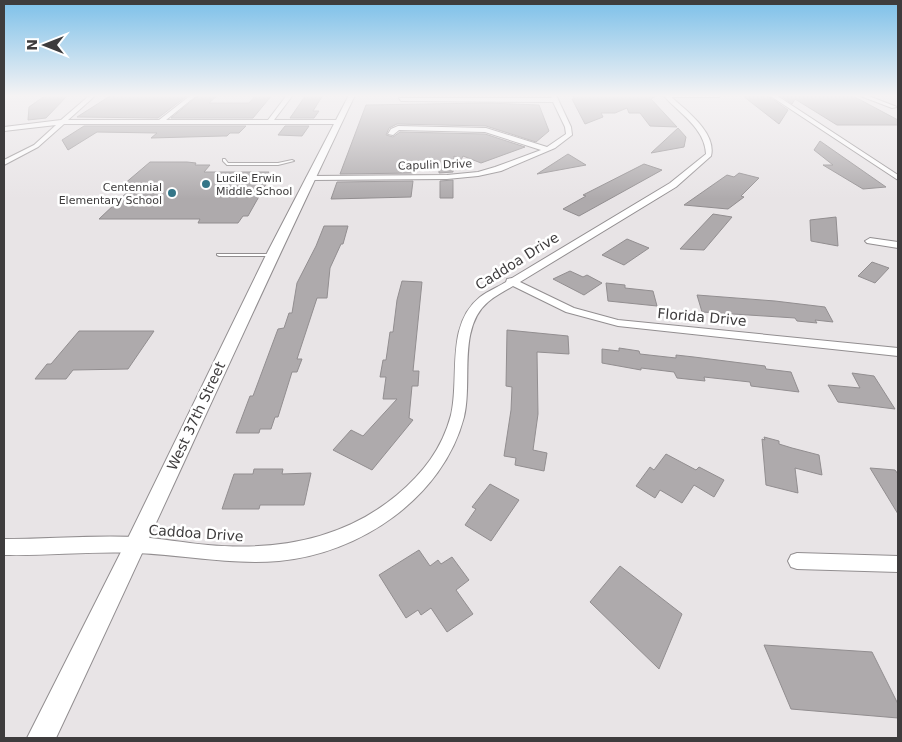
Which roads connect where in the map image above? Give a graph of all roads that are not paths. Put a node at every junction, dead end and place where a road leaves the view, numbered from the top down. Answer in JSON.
{"nodes":[{"id":1,"x":54,"y":130,"type":"edge"},
{"id":2,"x":334,"y":130,"type":"edge"},
{"id":3,"x":395,"y":130,"type":"edge"},
{"id":4,"x":477,"y":130,"type":"edge"},
{"id":5,"x":568,"y":130,"type":"edge"},
{"id":6,"x":698,"y":130,"type":"edge"},
{"id":7,"x":825,"y":130,"type":"edge"},
{"id":8,"x":391,"y":134,"type":"dead end"},
{"id":9,"x":546,"y":149,"type":"junction"},
{"id":10,"x":224,"y":160,"type":"dead end"},
{"id":11,"x":292,"y":161,"type":"dead end"},
{"id":12,"x":4,"y":164,"type":"edge"},
{"id":13,"x":310,"y":178,"type":"junction"},
{"id":14,"x":898,"y":178,"type":"edge"},
{"id":15,"x":870,"y":241,"type":"dead end"},
{"id":16,"x":898,"y":245,"type":"edge"},
{"id":17,"x":219,"y":255,"type":"dead end"},
{"id":18,"x":272,"y":255,"type":"junction"},
{"id":19,"x":511,"y":281,"type":"junction"},
{"id":20,"x":898,"y":352,"type":"edge"},
{"id":21,"x":136,"y":545,"type":"junction"},
{"id":22,"x":4,"y":547,"type":"edge"},
{"id":23,"x":797,"y":562,"type":"dead end"},
{"id":24,"x":898,"y":564,"type":"edge"},
{"id":25,"x":41,"y":738,"type":"edge"}],
"edges":[{"from":1,"to":12,"type":"street"},
{"from":2,"to":13,"type":"street","name":"West 37th Street"},
{"from":3,"to":8,"type":"street"},
{"from":4,"to":9,"type":"street"},
{"from":5,"to":9,"type":"street","name":"Capulin Drive"},
{"from":6,"to":19,"type":"street","name":"Caddoa Drive"},
{"from":7,"to":14,"type":"street"},
{"from":9,"to":13,"type":"street","name":"Capulin Drive"},
{"from":10,"to":11,"type":"lane"},
{"from":13,"to":18,"type":"street","name":"West 37th Street"},
{"from":15,"to":16,"type":"street"},
{"from":17,"to":18,"type":"lane"},
{"from":18,"to":21,"type":"street","name":"West 37th Street"},
{"from":19,"to":20,"type":"street","name":"Florida Drive"},
{"from":19,"to":21,"type":"street","name":"Caddoa Drive"},
{"from":21,"to":22,"type":"street","name":"Caddoa Drive"},
{"from":21,"to":25,"type":"street","name":"West 37th Street"},
{"from":23,"to":24,"type":"street"}]}
